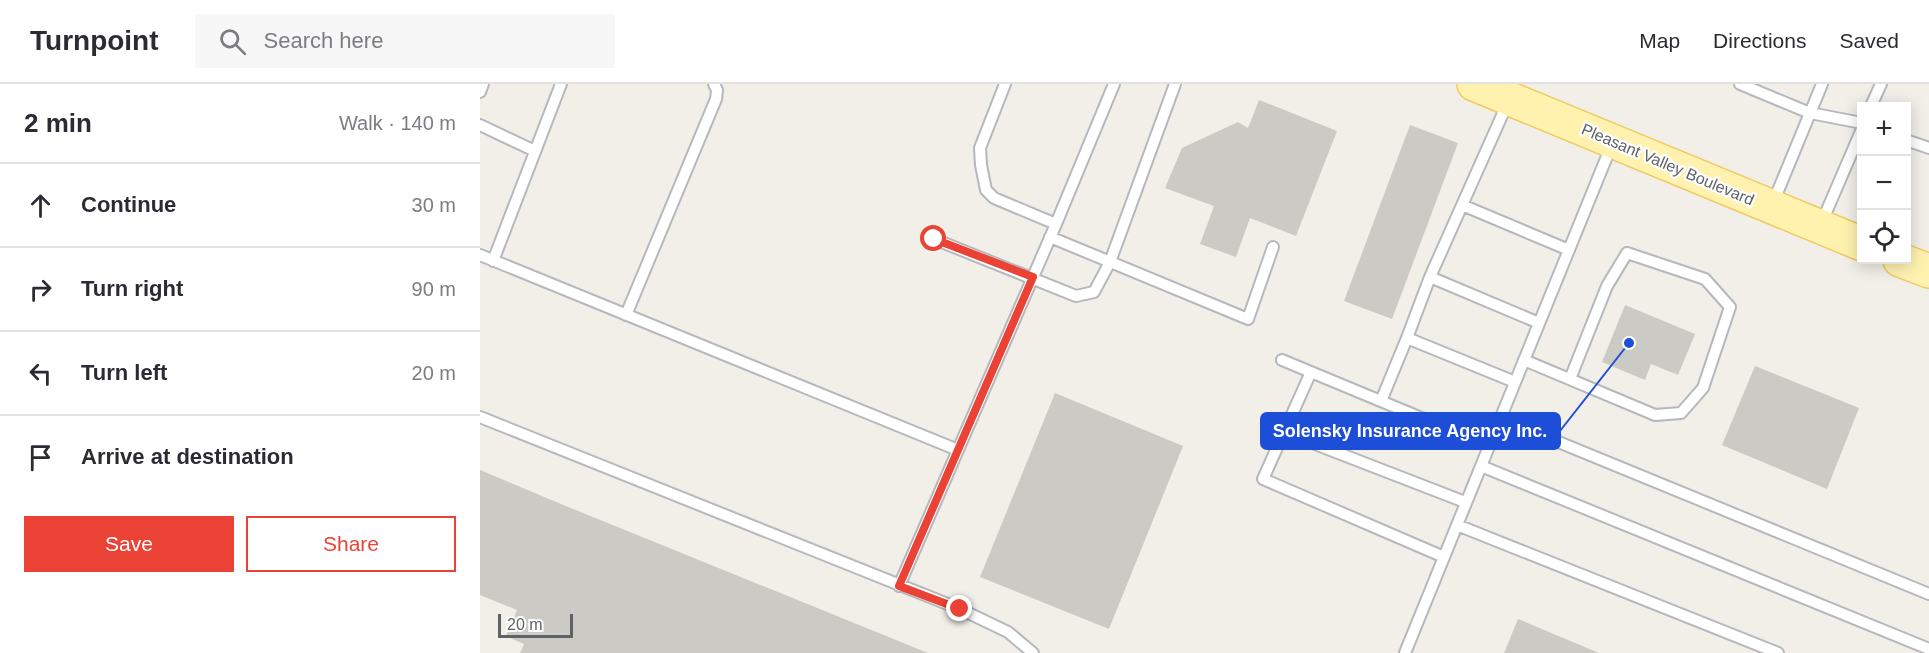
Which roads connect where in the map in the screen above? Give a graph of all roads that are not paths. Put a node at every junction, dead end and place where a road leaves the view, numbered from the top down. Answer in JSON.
{"nodes":[{"id":1,"x":483,"y":84,"type":"edge"},
{"id":2,"x":561,"y":84,"type":"edge"},
{"id":3,"x":714,"y":84,"type":"edge"},
{"id":4,"x":1005,"y":84,"type":"edge"},
{"id":5,"x":1114,"y":84,"type":"edge"},
{"id":6,"x":1175,"y":84,"type":"edge"},
{"id":7,"x":1474,"y":84,"type":"edge"},
{"id":8,"x":1740,"y":84,"type":"edge"},
{"id":9,"x":1822,"y":84,"type":"edge"},
{"id":10,"x":1881,"y":84,"type":"edge"},
{"id":11,"x":480,"y":92,"type":"edge"},
{"id":12,"x":1509,"y":99,"type":"junction"},
{"id":13,"x":1873,"y":102,"type":"edge"},
{"id":14,"x":1810,"y":113,"type":"junction"},
{"id":15,"x":1857,"y":122,"type":"edge"},
{"id":16,"x":480,"y":125,"type":"edge"},
{"id":17,"x":1613,"y":141,"type":"junction"},
{"id":18,"x":1857,"y":141,"type":"edge"},
{"id":19,"x":1911,"y":142,"type":"edge"},
{"id":20,"x":1929,"y":148,"type":"edge"},
{"id":21,"x":535,"y":151,"type":"junction"},
{"id":22,"x":1462,"y":205,"type":"junction"},
{"id":23,"x":1771,"y":207,"type":"junction"},
{"id":24,"x":1056,"y":224,"type":"junction"},
{"id":25,"x":1820,"y":227,"type":"junction"},
{"id":26,"x":1050,"y":237,"type":"junction"},
{"id":27,"x":934,"y":239,"type":"dead end"},
{"id":28,"x":1857,"y":242,"type":"edge"},
{"id":29,"x":1273,"y":247,"type":"dead end"},
{"id":30,"x":1569,"y":250,"type":"junction"},
{"id":31,"x":480,"y":255,"type":"edge"},
{"id":32,"x":493,"y":261,"type":"junction"},
{"id":33,"x":1110,"y":261,"type":"junction"},
{"id":34,"x":1911,"y":264,"type":"edge"},
{"id":35,"x":1929,"y":271,"type":"edge"},
{"id":36,"x":1033,"y":277,"type":"junction"},
{"id":37,"x":1430,"y":277,"type":"junction"},
{"id":38,"x":626,"y":315,"type":"junction"},
{"id":39,"x":1539,"y":323,"type":"junction"},
{"id":40,"x":1407,"y":338,"type":"junction"},
{"id":41,"x":1282,"y":360,"type":"dead end"},
{"id":42,"x":1524,"y":360,"type":"junction"},
{"id":43,"x":1311,"y":372,"type":"junction"},
{"id":44,"x":1570,"y":379,"type":"junction"},
{"id":45,"x":1515,"y":382,"type":"junction"},
{"id":46,"x":1380,"y":401,"type":"junction"},
{"id":47,"x":480,"y":417,"type":"edge"},
{"id":48,"x":1500,"y":418,"type":"junction"},
{"id":49,"x":1284,"y":432,"type":"junction"},
{"id":50,"x":1489,"y":446,"type":"junction"},
{"id":51,"x":958,"y":450,"type":"junction"},
{"id":52,"x":1481,"y":466,"type":"junction"},
{"id":53,"x":1465,"y":502,"type":"junction"},
{"id":54,"x":1457,"y":525,"type":"junction"},
{"id":55,"x":1444,"y":556,"type":"junction"},
{"id":56,"x":899,"y":586,"type":"junction"},
{"id":57,"x":1929,"y":594,"type":"edge"},
{"id":58,"x":1929,"y":650,"type":"edge"},
{"id":59,"x":1033,"y":653,"type":"edge"},
{"id":60,"x":1405,"y":653,"type":"edge"},
{"id":61,"x":1778,"y":653,"type":"edge"}],
"edges":[{"from":1,"to":11,"type":"lane"},
{"from":2,"to":21,"type":"lane"},
{"from":3,"to":38,"type":"lane"},
{"from":4,"to":24,"type":"lane"},
{"from":5,"to":24,"type":"lane"},
{"from":6,"to":33,"type":"lane"},
{"from":7,"to":12,"type":"main road","name":"Pleasant Valley Boulevard"},
{"from":8,"to":14,"type":"lane"},
{"from":9,"to":14,"type":"lane"},
{"from":10,"to":13,"type":"lane"},
{"from":12,"to":17,"type":"main road","name":"Pleasant Valley Boulevard"},
{"from":12,"to":22,"type":"lane"},
{"from":14,"to":15,"type":"lane"},
{"from":14,"to":23,"type":"lane"},
{"from":16,"to":21,"type":"lane"},
{"from":17,"to":23,"type":"main road","name":"Pleasant Valley Boulevard"},
{"from":17,"to":30,"type":"lane"},
{"from":18,"to":25,"type":"lane"},
{"from":19,"to":20,"type":"lane"},
{"from":21,"to":32,"type":"lane"},
{"from":22,"to":30,"type":"lane"},
{"from":22,"to":37,"type":"lane"},
{"from":23,"to":25,"type":"main road","name":"Pleasant Valley Boulevard"},
{"from":24,"to":26,"type":"lane"},
{"from":25,"to":28,"type":"main road","name":"Pleasant Valley Boulevard"},
{"from":26,"to":33,"type":"lane"},
{"from":26,"to":36,"type":"lane"},
{"from":27,"to":36,"type":"lane"},
{"from":29,"to":33,"type":"lane"},
{"from":30,"to":39,"type":"lane"},
{"from":31,"to":32,"type":"lane"},
{"from":32,"to":38,"type":"lane"},
{"from":33,"to":36,"type":"lane"},
{"from":34,"to":35,"type":"main road"},
{"from":36,"to":51,"type":"lane"},
{"from":37,"to":39,"type":"lane"},
{"from":37,"to":40,"type":"lane"},
{"from":38,"to":51,"type":"lane"},
{"from":39,"to":42,"type":"lane"},
{"from":40,"to":45,"type":"lane"},
{"from":40,"to":46,"type":"lane"},
{"from":41,"to":43,"type":"lane"},
{"from":42,"to":44,"type":"lane"},
{"from":42,"to":45,"type":"lane"},
{"from":43,"to":46,"type":"lane"},
{"from":43,"to":49,"type":"lane"},
{"from":44,"to":44,"type":"lane"},
{"from":45,"to":48,"type":"lane"},
{"from":46,"to":50,"type":"lane"},
{"from":47,"to":56,"type":"lane"},
{"from":48,"to":50,"type":"lane"},
{"from":48,"to":57,"type":"lane"},
{"from":49,"to":53,"type":"lane"},
{"from":49,"to":55,"type":"lane"},
{"from":50,"to":52,"type":"lane"},
{"from":51,"to":56,"type":"lane"},
{"from":52,"to":53,"type":"lane"},
{"from":52,"to":58,"type":"lane"},
{"from":53,"to":54,"type":"lane"},
{"from":54,"to":55,"type":"lane"},
{"from":54,"to":61,"type":"lane"},
{"from":55,"to":60,"type":"lane"},
{"from":56,"to":59,"type":"lane"}]}
